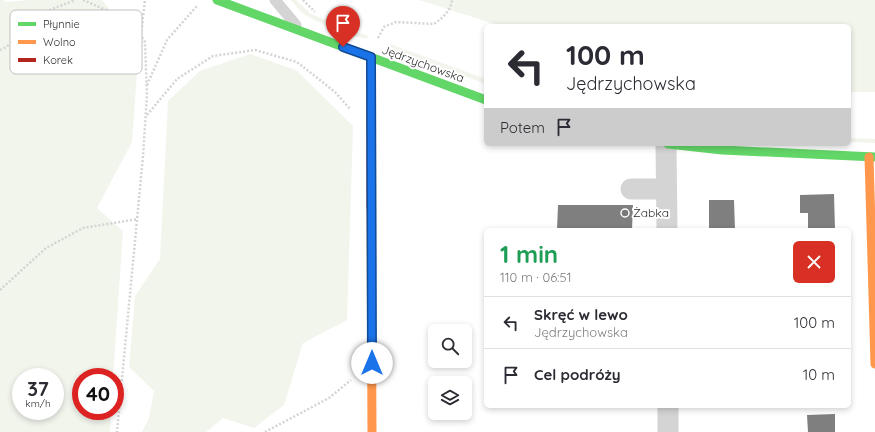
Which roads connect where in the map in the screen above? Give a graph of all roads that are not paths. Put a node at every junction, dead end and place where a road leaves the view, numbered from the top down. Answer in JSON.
{"nodes":[{"id":1,"x":217,"y":0,"type":"edge"},
{"id":2,"x":275,"y":0,"type":"edge"},
{"id":3,"x":301,"y":31,"type":"junction"},
{"id":4,"x":371,"y":57,"type":"junction"},
{"id":5,"x":484,"y":99,"type":"edge"},
{"id":6,"x":667,"y":146,"type":"edge"},
{"id":7,"x":685,"y":146,"type":"edge"},
{"id":8,"x":872,"y":157,"type":"edge"},
{"id":9,"x":631,"y":189,"type":"dead end"},
{"id":10,"x":666,"y":190,"type":"junction"},
{"id":11,"x":667,"y":228,"type":"edge"},
{"id":12,"x":875,"y":364,"type":"edge"},
{"id":13,"x":668,"y":408,"type":"edge"},
{"id":14,"x":372,"y":432,"type":"edge"},
{"id":15,"x":668,"y":432,"type":"edge"}],
"edges":[{"from":1,"to":3,"type":"street","name":"Jędrzychowska"},
{"from":2,"to":3,"type":"lane"},
{"from":3,"to":4,"type":"street","name":"Jędrzychowska"},
{"from":4,"to":5,"type":"street","name":"Jędrzychowska"},
{"from":4,"to":14,"type":"street"},
{"from":6,"to":10,"type":"street"},
{"from":7,"to":8,"type":"street"},
{"from":8,"to":12,"type":"street"},
{"from":9,"to":10,"type":"street"},
{"from":10,"to":11,"type":"street"},
{"from":13,"to":15,"type":"street"}]}
